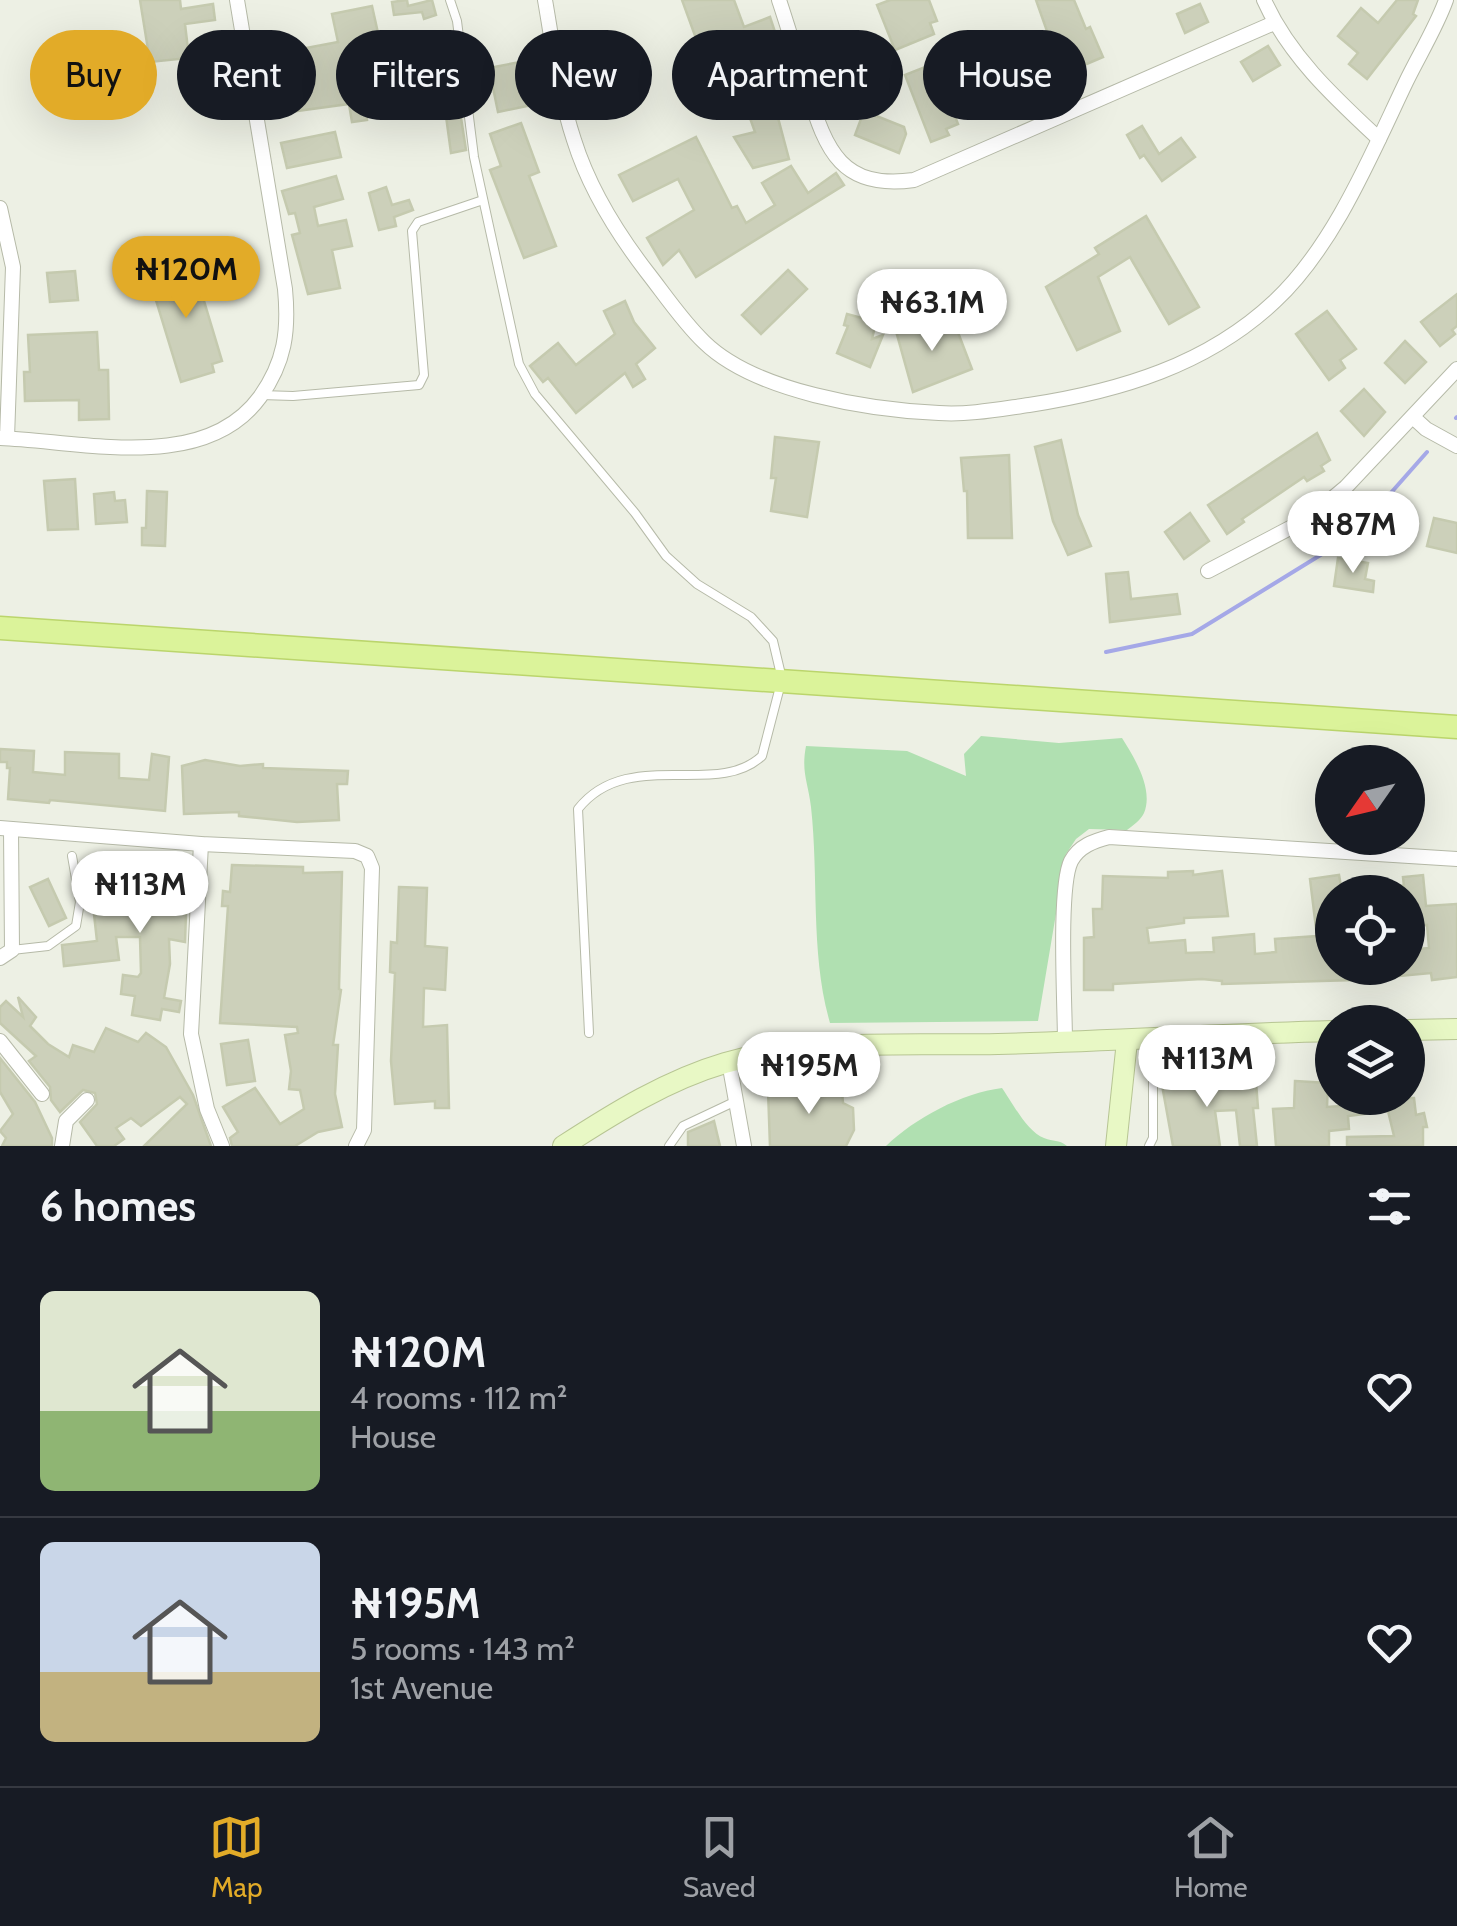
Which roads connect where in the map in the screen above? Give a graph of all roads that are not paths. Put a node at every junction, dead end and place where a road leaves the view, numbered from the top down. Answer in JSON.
{"nodes":[{"id":1,"x":236,"y":0,"type":"edge"},
{"id":2,"x":450,"y":0,"type":"edge"},
{"id":3,"x":544,"y":0,"type":"edge"},
{"id":4,"x":779,"y":0,"type":"edge"},
{"id":5,"x":1264,"y":0,"type":"edge"},
{"id":6,"x":1446,"y":0,"type":"edge"},
{"id":7,"x":1274,"y":22,"type":"junction"},
{"id":8,"x":1379,"y":139,"type":"junction"},
{"id":9,"x":482,"y":200,"type":"junction"},
{"id":10,"x":0,"y":208,"type":"edge"},
{"id":11,"x":1457,"y":369,"type":"edge"},
{"id":12,"x":262,"y":395,"type":"junction"},
{"id":13,"x":1414,"y":418,"type":"junction"},
{"id":14,"x":4,"y":438,"type":"edge"},
{"id":15,"x":1457,"y":446,"type":"edge"},
{"id":16,"x":1208,"y":570,"type":"dead end"},
{"id":17,"x":0,"y":628,"type":"edge"},
{"id":18,"x":782,"y":679,"type":"junction"},
{"id":19,"x":1457,"y":727,"type":"edge"},
{"id":20,"x":6,"y":829,"type":"edge"},
{"id":21,"x":202,"y":844,"type":"junction"},
{"id":22,"x":72,"y":856,"type":"dead end"},
{"id":23,"x":1457,"y":859,"type":"edge"},
{"id":24,"x":6,"y":954,"type":"edge"},
{"id":25,"x":1457,"y":1029,"type":"edge"},
{"id":26,"x":1425,"y":1030,"type":"edge"},
{"id":27,"x":1315,"y":1032,"type":"edge"},
{"id":28,"x":590,"y":1033,"type":"dead end"},
{"id":29,"x":1182,"y":1034,"type":"junction"},
{"id":30,"x":0,"y":1041,"type":"edge"},
{"id":31,"x":1127,"y":1041,"type":"junction"},
{"id":32,"x":1065,"y":1042,"type":"junction"},
{"id":33,"x":729,"y":1062,"type":"junction"},
{"id":34,"x":42,"y":1094,"type":"dead end"},
{"id":35,"x":87,"y":1100,"type":"dead end"},
{"id":36,"x":736,"y":1101,"type":"junction"},
{"id":37,"x":62,"y":1146,"type":"edge"},
{"id":38,"x":222,"y":1146,"type":"edge"},
{"id":39,"x":356,"y":1146,"type":"edge"},
{"id":40,"x":563,"y":1146,"type":"edge"},
{"id":41,"x":670,"y":1146,"type":"edge"},
{"id":42,"x":744,"y":1146,"type":"edge"},
{"id":43,"x":1116,"y":1146,"type":"edge"},
{"id":44,"x":1149,"y":1146,"type":"edge"}],
"edges":[{"from":1,"to":12,"type":"street"},
{"from":2,"to":9,"type":"lane"},
{"from":3,"to":8,"type":"street"},
{"from":4,"to":7,"type":"street"},
{"from":5,"to":7,"type":"street"},
{"from":6,"to":8,"type":"street"},
{"from":7,"to":8,"type":"street"},
{"from":9,"to":12,"type":"lane"},
{"from":9,"to":18,"type":"lane"},
{"from":10,"to":14,"type":"street"},
{"from":11,"to":13,"type":"street"},
{"from":12,"to":14,"type":"street"},
{"from":13,"to":15,"type":"street"},
{"from":13,"to":16,"type":"street"},
{"from":17,"to":18,"type":"main road"},
{"from":18,"to":19,"type":"main road"},
{"from":18,"to":28,"type":"lane"},
{"from":20,"to":21,"type":"street"},
{"from":20,"to":24,"type":"street"},
{"from":21,"to":38,"type":"street"},
{"from":21,"to":39,"type":"street"},
{"from":22,"to":24,"type":"lane"},
{"from":23,"to":32,"type":"street"},
{"from":25,"to":26,"type":"street"},
{"from":27,"to":29,"type":"street"},
{"from":29,"to":31,"type":"street"},
{"from":29,"to":44,"type":"lane"},
{"from":30,"to":34,"type":"street"},
{"from":31,"to":32,"type":"street"},
{"from":31,"to":43,"type":"street"},
{"from":32,"to":33,"type":"street"},
{"from":33,"to":36,"type":"street"},
{"from":33,"to":40,"type":"street"},
{"from":35,"to":37,"type":"street"},
{"from":36,"to":41,"type":"lane"},
{"from":36,"to":42,"type":"street"}]}
